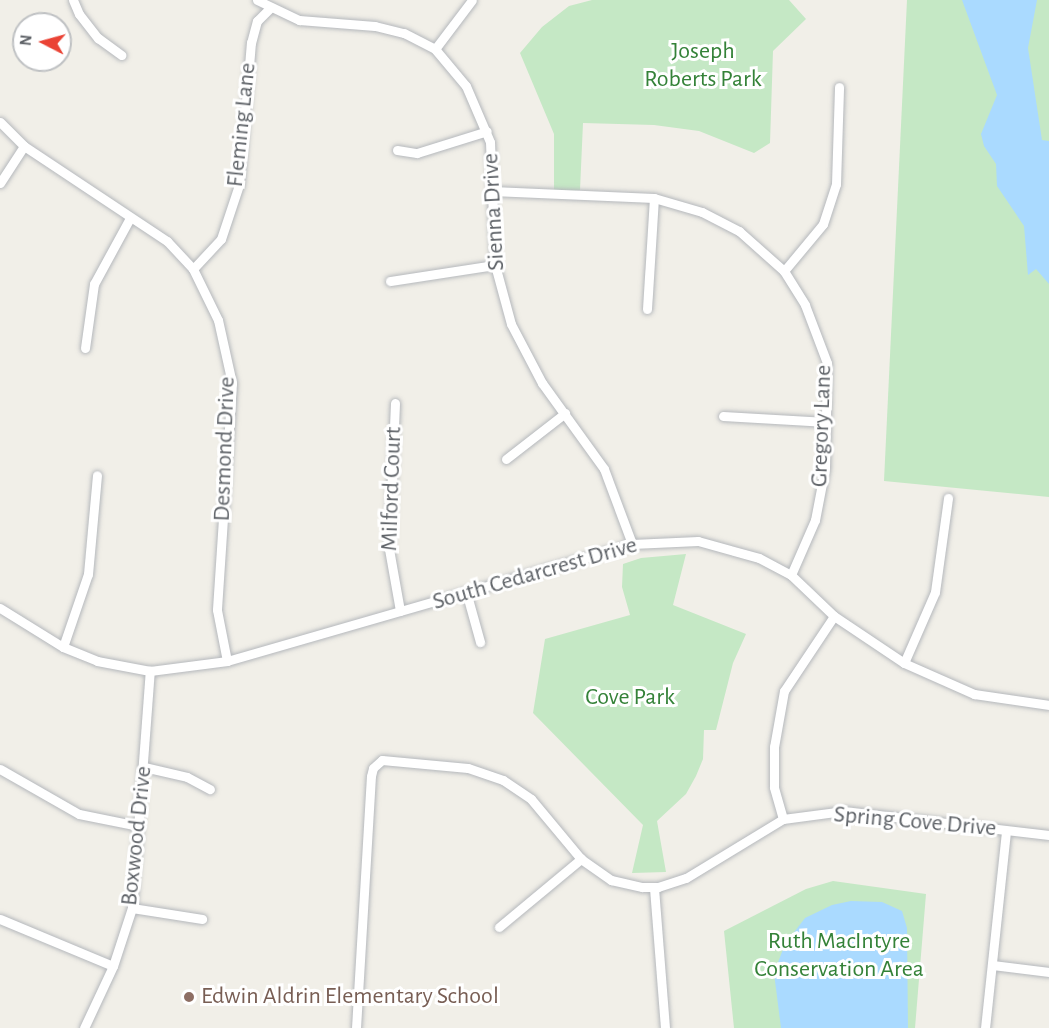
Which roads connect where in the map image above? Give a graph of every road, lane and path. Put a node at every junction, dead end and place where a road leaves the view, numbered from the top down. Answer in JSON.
{"nodes":[{"id":1,"x":74,"y":0,"type":"edge"},
{"id":2,"x":257,"y":0,"type":"edge"},
{"id":3,"x":472,"y":0,"type":"edge"},
{"id":4,"x":269,"y":9,"type":"junction"},
{"id":5,"x":435,"y":49,"type":"junction"},
{"id":6,"x":120,"y":56,"type":"dead end"},
{"id":7,"x":838,"y":87,"type":"dead end"},
{"id":8,"x":0,"y":122,"type":"edge"},
{"id":9,"x":487,"y":131,"type":"junction"},
{"id":10,"x":24,"y":146,"type":"junction"},
{"id":11,"x":397,"y":150,"type":"dead end"},
{"id":12,"x":0,"y":183,"type":"edge"},
{"id":13,"x":492,"y":191,"type":"junction"},
{"id":14,"x":654,"y":198,"type":"junction"},
{"id":15,"x":130,"y":218,"type":"junction"},
{"id":16,"x":495,"y":265,"type":"junction"},
{"id":17,"x":193,"y":269,"type":"junction"},
{"id":18,"x":784,"y":271,"type":"junction"},
{"id":19,"x":390,"y":281,"type":"dead end"},
{"id":20,"x":647,"y":309,"type":"dead end"},
{"id":21,"x":85,"y":348,"type":"dead end"},
{"id":22,"x":395,"y":403,"type":"dead end"},
{"id":23,"x":565,"y":413,"type":"junction"},
{"id":24,"x":723,"y":416,"type":"dead end"},
{"id":25,"x":827,"y":422,"type":"junction"},
{"id":26,"x":506,"y":459,"type":"dead end"},
{"id":27,"x":96,"y":475,"type":"dead end"},
{"id":28,"x":948,"y":498,"type":"dead end"},
{"id":29,"x":632,"y":544,"type":"junction"},
{"id":30,"x":791,"y":575,"type":"junction"},
{"id":31,"x":467,"y":595,"type":"junction"},
{"id":32,"x":0,"y":608,"type":"edge"},
{"id":33,"x":400,"y":611,"type":"junction"},
{"id":34,"x":834,"y":616,"type":"junction"},
{"id":35,"x":480,"y":642,"type":"dead end"},
{"id":36,"x":63,"y":647,"type":"junction"},
{"id":37,"x":227,"y":661,"type":"junction"},
{"id":38,"x":904,"y":663,"type":"junction"},
{"id":39,"x":150,"y":671,"type":"junction"},
{"id":40,"x":1049,"y":705,"type":"edge"},
{"id":41,"x":144,"y":767,"type":"junction"},
{"id":42,"x":0,"y":769,"type":"edge"},
{"id":43,"x":210,"y":789,"type":"dead end"},
{"id":44,"x":783,"y":819,"type":"junction"},
{"id":45,"x":138,"y":826,"type":"junction"},
{"id":46,"x":1006,"y":831,"type":"junction"},
{"id":47,"x":1049,"y":836,"type":"edge"},
{"id":48,"x":581,"y":859,"type":"junction"},
{"id":49,"x":654,"y":888,"type":"junction"},
{"id":50,"x":132,"y":908,"type":"junction"},
{"id":51,"x":0,"y":919,"type":"edge"},
{"id":52,"x":202,"y":919,"type":"dead end"},
{"id":53,"x":499,"y":927,"type":"dead end"},
{"id":54,"x":993,"y":964,"type":"junction"},
{"id":55,"x":113,"y":966,"type":"junction"},
{"id":56,"x":1049,"y":972,"type":"edge"},
{"id":57,"x":84,"y":1028,"type":"edge"},
{"id":58,"x":357,"y":1028,"type":"edge"},
{"id":59,"x":665,"y":1028,"type":"edge"},
{"id":60,"x":985,"y":1028,"type":"edge"}],
"edges":[{"from":1,"to":6,"type":"street"},
{"from":2,"to":4,"type":"street","name":"Sienna Drive"},
{"from":3,"to":5,"type":"street"},
{"from":4,"to":5,"type":"street","name":"Sienna Drive"},
{"from":4,"to":17,"type":"street","name":"Fleming Lane"},
{"from":5,"to":9,"type":"street","name":"Sienna Drive"},
{"from":7,"to":18,"type":"street"},
{"from":8,"to":10,"type":"street","name":"Desmond Drive"},
{"from":9,"to":11,"type":"street"},
{"from":9,"to":13,"type":"street","name":"Sienna Drive"},
{"from":10,"to":12,"type":"street"},
{"from":10,"to":15,"type":"street","name":"Desmond Drive"},
{"from":13,"to":14,"type":"street","name":"Gregory Lane"},
{"from":13,"to":16,"type":"street","name":"Sienna Drive"},
{"from":14,"to":18,"type":"street","name":"Gregory Lane"},
{"from":14,"to":20,"type":"street"},
{"from":15,"to":17,"type":"street","name":"Desmond Drive"},
{"from":15,"to":21,"type":"street"},
{"from":16,"to":19,"type":"street"},
{"from":16,"to":23,"type":"street","name":"Sienna Drive"},
{"from":17,"to":37,"type":"street","name":"Desmond Drive"},
{"from":18,"to":25,"type":"street","name":"Gregory Lane"},
{"from":22,"to":33,"type":"street","name":"Milford Court"},
{"from":23,"to":26,"type":"street"},
{"from":23,"to":29,"type":"street","name":"Sienna Drive"},
{"from":24,"to":25,"type":"street"},
{"from":25,"to":30,"type":"street","name":"Gregory Lane"},
{"from":27,"to":36,"type":"street"},
{"from":28,"to":38,"type":"street"},
{"from":29,"to":30,"type":"street","name":"South Cedarcrest Drive"},
{"from":29,"to":31,"type":"street","name":"South Cedarcrest Drive"},
{"from":30,"to":34,"type":"street","name":"South Cedarcrest Drive"},
{"from":31,"to":33,"type":"street","name":"South Cedarcrest Drive"},
{"from":31,"to":35,"type":"street"},
{"from":32,"to":36,"type":"street","name":"South Cedarcrest Drive"},
{"from":33,"to":37,"type":"street","name":"South Cedarcrest Drive"},
{"from":34,"to":38,"type":"street","name":"South Cedarcrest Drive"},
{"from":34,"to":44,"type":"street"},
{"from":36,"to":39,"type":"street","name":"South Cedarcrest Drive"},
{"from":37,"to":39,"type":"street","name":"South Cedarcrest Drive"},
{"from":38,"to":40,"type":"street","name":"South Cedarcrest Drive"},
{"from":39,"to":41,"type":"street","name":"Boxwood Drive"},
{"from":41,"to":43,"type":"street"},
{"from":41,"to":45,"type":"street","name":"Boxwood Drive"},
{"from":42,"to":45,"type":"street"},
{"from":44,"to":46,"type":"street","name":"Spring Cove Drive"},
{"from":44,"to":49,"type":"street","name":"Spring Cove Drive"},
{"from":45,"to":50,"type":"street","name":"Boxwood Drive"},
{"from":46,"to":47,"type":"street","name":"Spring Cove Drive"},
{"from":46,"to":54,"type":"street"},
{"from":48,"to":49,"type":"street","name":"Spring Cove Drive"},
{"from":48,"to":53,"type":"street"},
{"from":48,"to":58,"type":"street","name":"Spring Cove Drive"},
{"from":49,"to":59,"type":"street"},
{"from":50,"to":52,"type":"street"},
{"from":50,"to":55,"type":"street","name":"Boxwood Drive"},
{"from":51,"to":55,"type":"street"},
{"from":54,"to":56,"type":"street"},
{"from":54,"to":60,"type":"street"},
{"from":55,"to":57,"type":"street","name":"Boxwood Drive"}]}
